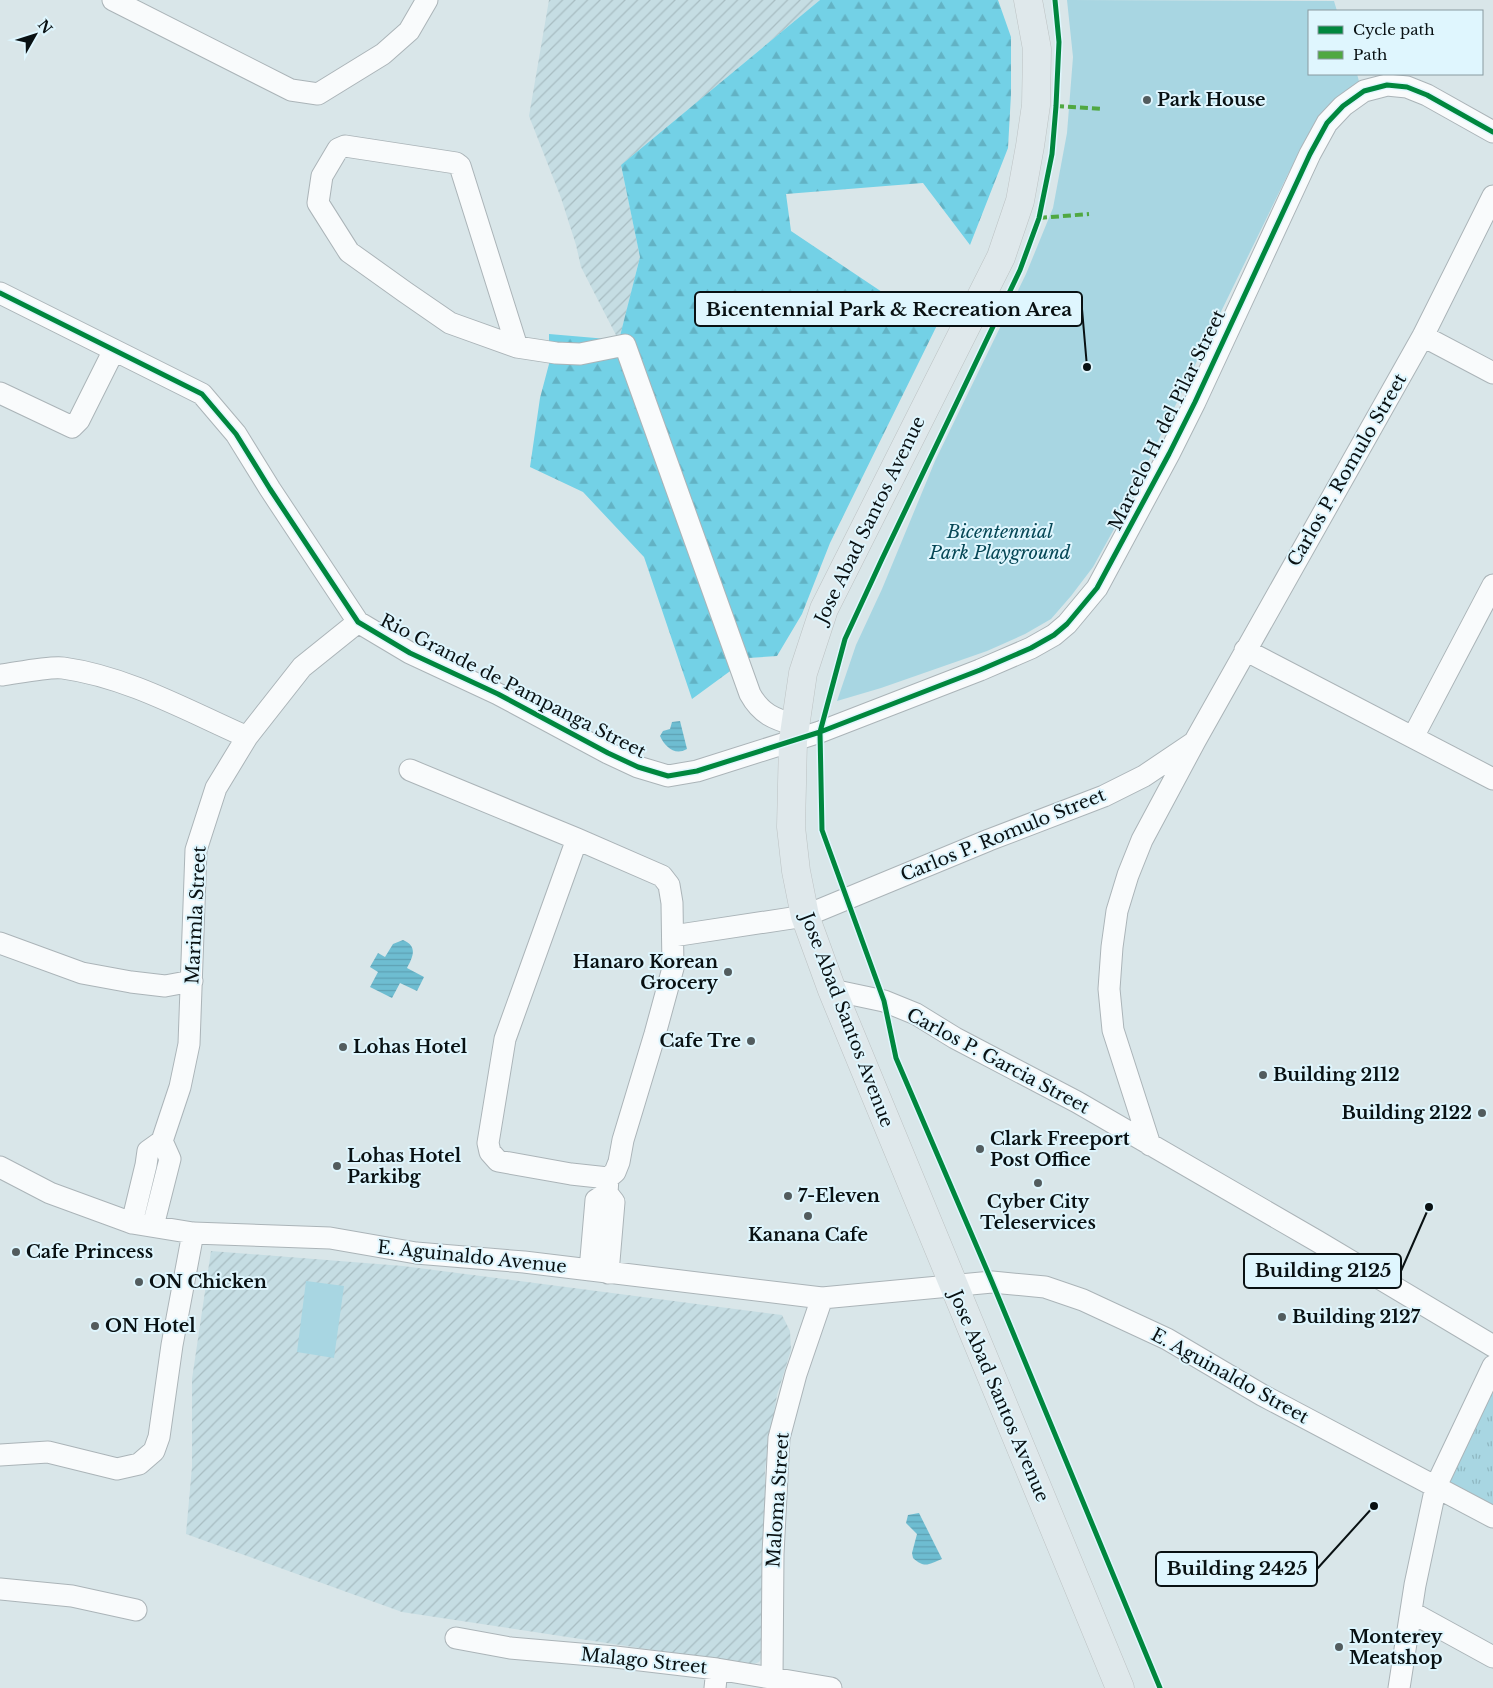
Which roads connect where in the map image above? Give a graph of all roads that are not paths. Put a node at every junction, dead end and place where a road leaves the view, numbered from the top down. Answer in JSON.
{"nodes":[{"id":1,"x":113,"y":0,"type":"edge"},
{"id":2,"x":427,"y":0,"type":"edge"},
{"id":3,"x":1028,"y":0,"type":"edge"},
{"id":4,"x":1493,"y":132,"type":"edge"},
{"id":5,"x":1493,"y":196,"type":"edge"},
{"id":6,"x":0,"y":294,"type":"edge"},
{"id":7,"x":1423,"y":336,"type":"junction"},
{"id":8,"x":517,"y":347,"type":"junction"},
{"id":9,"x":114,"y":350,"type":"junction"},
{"id":10,"x":1493,"y":373,"type":"edge"},
{"id":11,"x":0,"y":393,"type":"edge"},
{"id":12,"x":1493,"y":585,"type":"edge"},
{"id":13,"x":358,"y":622,"type":"junction"},
{"id":14,"x":1245,"y":650,"type":"junction"},
{"id":15,"x":2,"y":675,"type":"dead end"},
{"id":16,"x":794,"y":733,"type":"junction"},
{"id":17,"x":247,"y":737,"type":"junction"},
{"id":18,"x":1413,"y":737,"type":"junction"},
{"id":19,"x":1195,"y":741,"type":"junction"},
{"id":20,"x":410,"y":770,"type":"dead end"},
{"id":21,"x":1493,"y":779,"type":"edge"},
{"id":22,"x":577,"y":839,"type":"junction"},
{"id":23,"x":805,"y":916,"type":"junction"},
{"id":24,"x":673,"y":936,"type":"junction"},
{"id":25,"x":0,"y":943,"type":"edge"},
{"id":26,"x":192,"y":981,"type":"junction"},
{"id":27,"x":832,"y":990,"type":"junction"},
{"id":28,"x":1150,"y":1145,"type":"junction"},
{"id":29,"x":0,"y":1167,"type":"edge"},
{"id":30,"x":607,"y":1186,"type":"junction"},
{"id":31,"x":142,"y":1224,"type":"junction"},
{"id":32,"x":193,"y":1233,"type":"junction"},
{"id":33,"x":599,"y":1271,"type":"junction"},
{"id":34,"x":954,"y":1287,"type":"junction"},
{"id":35,"x":822,"y":1298,"type":"junction"},
{"id":36,"x":1493,"y":1346,"type":"edge"},
{"id":37,"x":1493,"y":1366,"type":"edge"},
{"id":38,"x":0,"y":1455,"type":"edge"},
{"id":39,"x":1436,"y":1486,"type":"junction"},
{"id":40,"x":1493,"y":1518,"type":"edge"},
{"id":41,"x":0,"y":1589,"type":"edge"},
{"id":42,"x":136,"y":1610,"type":"dead end"},
{"id":43,"x":1411,"y":1612,"type":"junction"},
{"id":44,"x":456,"y":1638,"type":"dead end"},
{"id":45,"x":1493,"y":1657,"type":"edge"},
{"id":46,"x":772,"y":1677,"type":"junction"},
{"id":47,"x":716,"y":1679,"type":"edge"},
{"id":48,"x":831,"y":1688,"type":"edge"},
{"id":49,"x":1120,"y":1688,"type":"edge"},
{"id":50,"x":1399,"y":1688,"type":"edge"}],
"edges":[{"from":1,"to":2,"type":"street"},
{"from":3,"to":16,"type":"main road","name":"Jose Abad Santos Avenue"},
{"from":4,"to":16,"type":"street","name":"Marcelo H. del Pilar Street"},
{"from":5,"to":7,"type":"street","name":"Carlos P. Romulo Street"},
{"from":6,"to":9,"type":"street","name":"Rio Grande de Pampanga Street"},
{"from":7,"to":10,"type":"street"},
{"from":7,"to":14,"type":"street","name":"Carlos P. Romulo Street"},
{"from":8,"to":8,"type":"street"},
{"from":8,"to":16,"type":"street"},
{"from":9,"to":11,"type":"street"},
{"from":9,"to":13,"type":"street","name":"Rio Grande de Pampanga Street"},
{"from":12,"to":18,"type":"street"},
{"from":13,"to":16,"type":"street","name":"Rio Grande de Pampanga Street"},
{"from":13,"to":17,"type":"street","name":"Marimla Street"},
{"from":14,"to":18,"type":"street"},
{"from":14,"to":19,"type":"street","name":"Carlos P. Romulo Street"},
{"from":15,"to":17,"type":"street"},
{"from":16,"to":23,"type":"main road","name":"Jose Abad Santos Avenue"},
{"from":17,"to":26,"type":"street","name":"Marimla Street"},
{"from":18,"to":21,"type":"street"},
{"from":19,"to":23,"type":"street","name":"Carlos P. Romulo Street"},
{"from":19,"to":28,"type":"street","name":"Carlos P. Romulo Street"},
{"from":20,"to":22,"type":"street"},
{"from":22,"to":24,"type":"street"},
{"from":22,"to":30,"type":"street"},
{"from":23,"to":24,"type":"street","name":"Carlos P. Romulo Street"},
{"from":23,"to":27,"type":"main road","name":"Jose Abad Santos Avenue"},
{"from":24,"to":30,"type":"street"},
{"from":25,"to":26,"type":"street"},
{"from":26,"to":31,"type":"street","name":"Marimla Street"},
{"from":27,"to":28,"type":"street","name":"Carlos P. Garcia Street"},
{"from":27,"to":34,"type":"main road","name":"Jose Abad Santos Avenue"},
{"from":28,"to":36,"type":"street","name":"Carlos P. Garcia Street"},
{"from":29,"to":31,"type":"street","name":"E. Aguinaldo Avenue"},
{"from":30,"to":33,"type":"street"},
{"from":31,"to":32,"type":"street","name":"E. Aguinaldo Avenue"},
{"from":32,"to":33,"type":"street","name":"E. Aguinaldo Avenue"},
{"from":32,"to":38,"type":"street"},
{"from":33,"to":35,"type":"street","name":"E. Aguinaldo Avenue"},
{"from":34,"to":35,"type":"street","name":"E. Aguinaldo Avenue"},
{"from":34,"to":39,"type":"street","name":"E. Aguinaldo Street"},
{"from":34,"to":49,"type":"main road","name":"Jose Abad Santos Avenue"},
{"from":35,"to":46,"type":"street","name":"Maloma Street"},
{"from":37,"to":39,"type":"street"},
{"from":39,"to":40,"type":"street","name":"E. Aguinaldo Street"},
{"from":39,"to":43,"type":"street"},
{"from":41,"to":42,"type":"street"},
{"from":43,"to":45,"type":"street"},
{"from":43,"to":50,"type":"street"},
{"from":44,"to":47,"type":"street","name":"Malago Street"},
{"from":46,"to":47,"type":"street","name":"Malago Street"},
{"from":46,"to":48,"type":"street","name":"Malago Street"}]}
